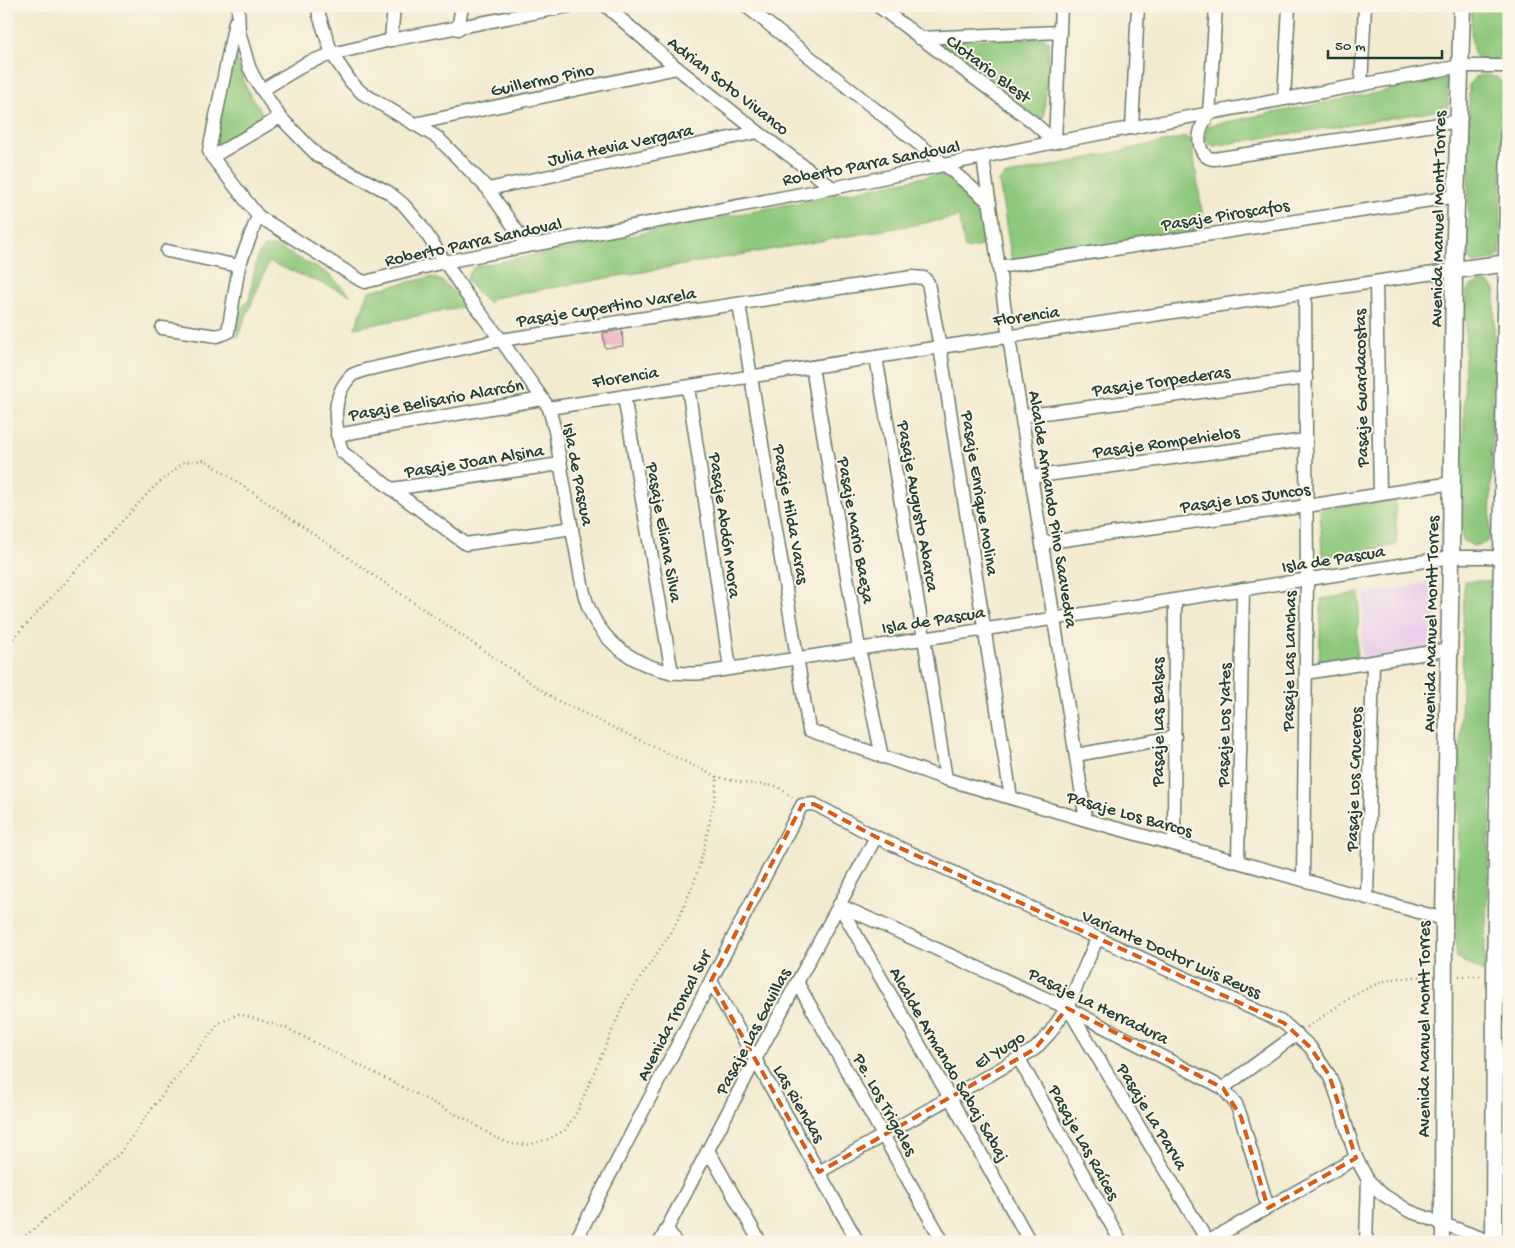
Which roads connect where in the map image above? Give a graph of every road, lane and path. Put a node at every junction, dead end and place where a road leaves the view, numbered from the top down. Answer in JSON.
{"nodes":[{"id":1,"x":318,"y":6,"type":"edge"},
{"id":2,"x":394,"y":6,"type":"edge"},
{"id":3,"x":462,"y":6,"type":"edge"},
{"id":4,"x":570,"y":6,"type":"edge"},
{"id":5,"x":606,"y":6,"type":"edge"},
{"id":6,"x":746,"y":6,"type":"edge"},
{"id":7,"x":878,"y":6,"type":"edge"},
{"id":8,"x":1061,"y":6,"type":"edge"},
{"id":9,"x":1138,"y":6,"type":"edge"},
{"id":10,"x":1216,"y":6,"type":"edge"},
{"id":11,"x":1289,"y":6,"type":"edge"},
{"id":12,"x":1365,"y":6,"type":"edge"},
{"id":13,"x":1462,"y":6,"type":"edge"},
{"id":14,"x":238,"y":8,"type":"edge"},
{"id":15,"x":534,"y":10,"type":"edge"},
{"id":16,"x":458,"y":29,"type":"junction"},
{"id":17,"x":1060,"y":32,"type":"junction"},
{"id":18,"x":919,"y":38,"type":"junction"},
{"id":19,"x":391,"y":40,"type":"junction"},
{"id":20,"x":332,"y":54,"type":"junction"},
{"id":21,"x":1461,"y":66,"type":"junction"},
{"id":22,"x":1509,"y":66,"type":"edge"},
{"id":23,"x":677,"y":68,"type":"junction"},
{"id":24,"x":1361,"y":85,"type":"junction"},
{"id":25,"x":262,"y":90,"type":"junction"},
{"id":26,"x":1284,"y":99,"type":"junction"},
{"id":27,"x":1209,"y":114,"type":"junction"},
{"id":28,"x":280,"y":117,"type":"junction"},
{"id":29,"x":1459,"y":121,"type":"junction"},
{"id":30,"x":414,"y":124,"type":"junction"},
{"id":31,"x":1132,"y":128,"type":"junction"},
{"id":32,"x":758,"y":132,"type":"junction"},
{"id":33,"x":1509,"y":132,"type":"edge"},
{"id":34,"x":1055,"y":142,"type":"junction"},
{"id":35,"x":212,"y":157,"type":"junction"},
{"id":36,"x":983,"y":158,"type":"junction"},
{"id":37,"x":945,"y":165,"type":"junction"},
{"id":38,"x":833,"y":188,"type":"junction"},
{"id":39,"x":1508,"y":188,"type":"edge"},
{"id":40,"x":488,"y":189,"type":"junction"},
{"id":41,"x":1457,"y":196,"type":"junction"},
{"id":42,"x":990,"y":203,"type":"junction"},
{"id":43,"x":258,"y":216,"type":"junction"},
{"id":44,"x":527,"y":246,"type":"junction"},
{"id":45,"x":168,"y":251,"type":"dead end"},
{"id":46,"x":444,"y":262,"type":"junction"},
{"id":47,"x":1508,"y":263,"type":"edge"},
{"id":48,"x":239,"y":266,"type":"junction"},
{"id":49,"x":999,"y":267,"type":"junction"},
{"id":50,"x":1454,"y":270,"type":"junction"},
{"id":51,"x":1376,"y":282,"type":"junction"},
{"id":52,"x":928,"y":283,"type":"joint"},
{"id":53,"x":1305,"y":293,"type":"junction"},
{"id":54,"x":739,"y":304,"type":"junction"},
{"id":55,"x":162,"y":328,"type":"dead end"},
{"id":56,"x":1009,"y":338,"type":"junction"},
{"id":57,"x":501,"y":340,"type":"junction"},
{"id":58,"x":940,"y":347,"type":"junction"},
{"id":59,"x":876,"y":357,"type":"junction"},
{"id":60,"x":812,"y":367,"type":"junction"},
{"id":61,"x":751,"y":377,"type":"junction"},
{"id":62,"x":1306,"y":378,"type":"junction"},
{"id":63,"x":688,"y":387,"type":"junction"},
{"id":64,"x":624,"y":396,"type":"junction"},
{"id":65,"x":545,"y":404,"type":"junction"},
{"id":66,"x":1022,"y":416,"type":"junction"},
{"id":67,"x":337,"y":435,"type":"junction"},
{"id":68,"x":1306,"y":440,"type":"junction"},
{"id":69,"x":560,"y":464,"type":"junction"},
{"id":70,"x":1506,"y":473,"type":"edge"},
{"id":71,"x":1031,"y":477,"type":"junction"},
{"id":72,"x":1452,"y":483,"type":"junction"},
{"id":73,"x":392,"y":490,"type":"junction"},
{"id":74,"x":1380,"y":494,"type":"junction"},
{"id":75,"x":1307,"y":506,"type":"junction"},
{"id":76,"x":572,"y":528,"type":"junction"},
{"id":77,"x":1042,"y":543,"type":"junction"},
{"id":78,"x":1452,"y":557,"type":"junction"},
{"id":79,"x":1505,"y":558,"type":"edge"},
{"id":80,"x":1307,"y":579,"type":"junction"},
{"id":81,"x":1242,"y":589,"type":"junction"},
{"id":82,"x":1175,"y":600,"type":"junction"},
{"id":83,"x":1054,"y":618,"type":"junction"},
{"id":84,"x":986,"y":629,"type":"junction"},
{"id":85,"x":924,"y":638,"type":"junction"},
{"id":86,"x":6,"y":646,"type":"edge"},
{"id":87,"x":859,"y":648,"type":"junction"},
{"id":88,"x":1450,"y":649,"type":"junction"},
{"id":89,"x":798,"y":658,"type":"junction"},
{"id":90,"x":1374,"y":662,"type":"junction"},
{"id":91,"x":730,"y":668,"type":"junction"},
{"id":92,"x":1504,"y":670,"type":"edge"},
{"id":93,"x":672,"y":673,"type":"junction"},
{"id":94,"x":1306,"y":673,"type":"junction"},
{"id":95,"x":809,"y":730,"type":"joint"},
{"id":96,"x":1175,"y":737,"type":"junction"},
{"id":97,"x":1076,"y":756,"type":"junction"},
{"id":98,"x":882,"y":757,"type":"junction"},
{"id":99,"x":717,"y":777,"type":"junction"},
{"id":100,"x":946,"y":779,"type":"junction"},
{"id":101,"x":1504,"y":780,"type":"edge"},
{"id":102,"x":1011,"y":798,"type":"junction"},
{"id":103,"x":802,"y":805,"type":"junction"},
{"id":104,"x":1086,"y":820,"type":"junction"},
{"id":105,"x":876,"y":837,"type":"junction"},
{"id":106,"x":1174,"y":844,"type":"junction"},
{"id":107,"x":1238,"y":861,"type":"junction"},
{"id":108,"x":1303,"y":879,"type":"junction"},
{"id":109,"x":1503,"y":896,"type":"edge"},
{"id":110,"x":1367,"y":898,"type":"junction"},
{"id":111,"x":839,"y":905,"type":"junction"},
{"id":112,"x":1444,"y":919,"type":"junction"},
{"id":113,"x":1097,"y":939,"type":"junction"},
{"id":114,"x":1443,"y":976,"type":"junction"},
{"id":115,"x":1495,"y":976,"type":"junction"},
{"id":116,"x":711,"y":981,"type":"junction"},
{"id":117,"x":798,"y":984,"type":"junction"},
{"id":118,"x":1067,"y":1008,"type":"junction"},
{"id":119,"x":1297,"y":1034,"type":"junction"},
{"id":120,"x":1019,"y":1059,"type":"junction"},
{"id":121,"x":755,"y":1060,"type":"junction"},
{"id":122,"x":1223,"y":1088,"type":"junction"},
{"id":123,"x":950,"y":1098,"type":"junction"},
{"id":124,"x":883,"y":1135,"type":"junction"},
{"id":125,"x":708,"y":1150,"type":"junction"},
{"id":126,"x":1356,"y":1158,"type":"junction"},
{"id":127,"x":819,"y":1172,"type":"junction"},
{"id":128,"x":1368,"y":1180,"type":"junction"},
{"id":129,"x":1268,"y":1208,"type":"junction"},
{"id":130,"x":1443,"y":1224,"type":"junction"},
{"id":131,"x":668,"y":1228,"type":"junction"},
{"id":132,"x":582,"y":1230,"type":"junction"},
{"id":133,"x":18,"y":1242,"type":"edge"},
{"id":134,"x":576,"y":1242,"type":"edge"},
{"id":135,"x":588,"y":1242,"type":"edge"},
{"id":136,"x":660,"y":1242,"type":"edge"},
{"id":137,"x":676,"y":1242,"type":"edge"},
{"id":138,"x":760,"y":1242,"type":"edge"},
{"id":139,"x":858,"y":1242,"type":"edge"},
{"id":140,"x":943,"y":1242,"type":"edge"},
{"id":141,"x":1030,"y":1242,"type":"edge"},
{"id":142,"x":1121,"y":1242,"type":"edge"},
{"id":143,"x":1207,"y":1242,"type":"edge"},
{"id":144,"x":1366,"y":1242,"type":"edge"},
{"id":145,"x":1443,"y":1242,"type":"edge"},
{"id":146,"x":1493,"y":1242,"type":"edge"}],
"edges":[{"from":1,"to":20,"type":"street"},
{"from":2,"to":19,"type":"street"},
{"from":3,"to":16,"type":"street"},
{"from":4,"to":15,"type":"street"},
{"from":5,"to":23,"type":"street","name":"Adrian Soto Vivanco"},
{"from":6,"to":37,"type":"street"},
{"from":7,"to":18,"type":"street","name":"Clotario Blest"},
{"from":8,"to":17,"type":"street"},
{"from":9,"to":31,"type":"street"},
{"from":10,"to":27,"type":"street"},
{"from":11,"to":26,"type":"street"},
{"from":12,"to":24,"type":"street"},
{"from":13,"to":21,"type":"street","name":"Avenida Manuel Montt Torres"},
{"from":14,"to":25,"type":"street"},
{"from":14,"to":35,"type":"street"},
{"from":15,"to":16,"type":"street"},
{"from":16,"to":19,"type":"street"},
{"from":17,"to":18,"type":"street"},
{"from":17,"to":34,"type":"street"},
{"from":18,"to":34,"type":"street","name":"Clotario Blest"},
{"from":19,"to":20,"type":"street"},
{"from":20,"to":25,"type":"street"},
{"from":20,"to":30,"type":"street"},
{"from":21,"to":22,"type":"street","name":"Roberto Parra Sandoval"},
{"from":21,"to":24,"type":"street","name":"Roberto Parra Sandoval"},
{"from":21,"to":29,"type":"street","name":"Avenida Manuel Montt Torres"},
{"from":23,"to":30,"type":"street","name":"Guillermo Pino"},
{"from":23,"to":32,"type":"street","name":"Adrian Soto Vivanco"},
{"from":24,"to":26,"type":"street","name":"Roberto Parra Sandoval"},
{"from":25,"to":28,"type":"street"},
{"from":26,"to":27,"type":"street","name":"Roberto Parra Sandoval"},
{"from":27,"to":29,"type":"street"},
{"from":27,"to":31,"type":"street","name":"Roberto Parra Sandoval"},
{"from":28,"to":35,"type":"street"},
{"from":28,"to":46,"type":"street"},
{"from":29,"to":41,"type":"street","name":"Avenida Manuel Montt Torres"},
{"from":30,"to":40,"type":"street"},
{"from":31,"to":34,"type":"street","name":"Roberto Parra Sandoval"},
{"from":32,"to":38,"type":"street","name":"Adrian Soto Vivanco"},
{"from":32,"to":40,"type":"street","name":"Julia Hevia Vergara"},
{"from":33,"to":39,"type":"street"},
{"from":34,"to":36,"type":"street","name":"Roberto Parra Sandoval"},
{"from":35,"to":43,"type":"street","name":"Roberto Parra Sandoval"},
{"from":36,"to":37,"type":"street","name":"Roberto Parra Sandoval"},
{"from":36,"to":42,"type":"street","name":"Alcalde Armando Pino Saavedra"},
{"from":37,"to":38,"type":"street","name":"Roberto Parra Sandoval"},
{"from":37,"to":42,"type":"street"},
{"from":38,"to":44,"type":"street","name":"Roberto Parra Sandoval"},
{"from":39,"to":47,"type":"street"},
{"from":40,"to":44,"type":"street"},
{"from":41,"to":49,"type":"street","name":"Pasaje Piroscafos"},
{"from":41,"to":50,"type":"street","name":"Avenida Manuel Montt Torres"},
{"from":42,"to":49,"type":"street","name":"Alcalde Armando Pino Saavedra"},
{"from":43,"to":46,"type":"street","name":"Roberto Parra Sandoval"},
{"from":43,"to":48,"type":"street"},
{"from":44,"to":46,"type":"street","name":"Roberto Parra Sandoval"},
{"from":45,"to":48,"type":"street"},
{"from":46,"to":57,"type":"street"},
{"from":47,"to":50,"type":"street","name":"Florencia"},
{"from":47,"to":70,"type":"street"},
{"from":48,"to":55,"type":"street"},
{"from":49,"to":56,"type":"street","name":"Alcalde Armando Pino Saavedra"},
{"from":50,"to":51,"type":"street","name":"Florencia"},
{"from":50,"to":72,"type":"street","name":"Avenida Manuel Montt Torres"},
{"from":51,"to":53,"type":"street","name":"Florencia"},
{"from":51,"to":74,"type":"street","name":"Pasaje Guardacostas"},
{"from":52,"to":54,"type":"street","name":"Pasaje Cupertino Varela"},
{"from":52,"to":58,"type":"street","name":"Pasaje Enrique Molina"},
{"from":53,"to":56,"type":"street","name":"Florencia"},
{"from":53,"to":62,"type":"street","name":"Pasaje Las Lanchas"},
{"from":54,"to":57,"type":"street","name":"Pasaje Cupertino Varela"},
{"from":54,"to":61,"type":"street","name":"Pasaje Hilda Varas"},
{"from":56,"to":58,"type":"street","name":"Florencia"},
{"from":56,"to":66,"type":"street","name":"Alcalde Armando Pino Saavedra"},
{"from":57,"to":65,"type":"street"},
{"from":57,"to":67,"type":"street","name":"Pasaje Cupertino Varela"},
{"from":58,"to":59,"type":"street","name":"Florencia"},
{"from":58,"to":84,"type":"street","name":"Pasaje Enrique Molina"},
{"from":59,"to":60,"type":"street","name":"Florencia"},
{"from":59,"to":85,"type":"street","name":"Pasaje Augusto Abarca"},
{"from":60,"to":61,"type":"street","name":"Florencia"},
{"from":60,"to":87,"type":"street","name":"Pasaje Mario Baeza"},
{"from":61,"to":63,"type":"street","name":"Florencia"},
{"from":61,"to":89,"type":"street","name":"Pasaje Hilda Varas"},
{"from":62,"to":66,"type":"street","name":"Pasaje Torpederas"},
{"from":62,"to":68,"type":"street","name":"Pasaje Las Lanchas"},
{"from":63,"to":64,"type":"street","name":"Florencia"},
{"from":63,"to":91,"type":"street","name":"Pasaje Abdón Mora"},
{"from":64,"to":65,"type":"street","name":"Florencia"},
{"from":64,"to":93,"type":"street","name":"Pasaje Eliana Silva"},
{"from":65,"to":67,"type":"street","name":"Pasaje Belisario Alarcón"},
{"from":65,"to":69,"type":"street","name":"Isla de Pascua"},
{"from":66,"to":71,"type":"street","name":"Alcalde Armando Pino Saavedra"},
{"from":67,"to":73,"type":"street"},
{"from":68,"to":71,"type":"street","name":"Pasaje Rompehielos"},
{"from":68,"to":75,"type":"street","name":"Pasaje Las Lanchas"},
{"from":69,"to":73,"type":"street","name":"Pasaje Joan Alsina"},
{"from":69,"to":76,"type":"street","name":"Isla de Pascua"},
{"from":70,"to":79,"type":"street"},
{"from":71,"to":77,"type":"street","name":"Alcalde Armando Pino Saavedra"},
{"from":72,"to":74,"type":"street","name":"Pasaje Los Juncos"},
{"from":72,"to":78,"type":"street","name":"Avenida Manuel Montt Torres"},
{"from":73,"to":76,"type":"street"},
{"from":74,"to":75,"type":"street","name":"Pasaje Los Juncos"},
{"from":75,"to":77,"type":"street","name":"Pasaje Los Juncos"},
{"from":75,"to":80,"type":"street","name":"Pasaje Las Lanchas"},
{"from":76,"to":93,"type":"street","name":"Isla de Pascua"},
{"from":77,"to":83,"type":"street","name":"Alcalde Armando Pino Saavedra"},
{"from":78,"to":79,"type":"street","name":"Isla de Pascua"},
{"from":78,"to":80,"type":"street","name":"Isla de Pascua"},
{"from":78,"to":88,"type":"street","name":"Avenida Manuel Montt Torres"},
{"from":79,"to":92,"type":"street"},
{"from":80,"to":81,"type":"street","name":"Isla de Pascua"},
{"from":80,"to":94,"type":"street","name":"Pasaje Las Lanchas"},
{"from":81,"to":82,"type":"street","name":"Isla de Pascua"},
{"from":81,"to":107,"type":"street","name":"Pasaje Los Yates"},
{"from":82,"to":83,"type":"street","name":"Isla de Pascua"},
{"from":82,"to":96,"type":"street","name":"Pasaje Las Balsas"},
{"from":83,"to":84,"type":"street","name":"Isla de Pascua"},
{"from":83,"to":97,"type":"street","name":"Alcalde Armando Pino Saavedra"},
{"from":84,"to":85,"type":"street","name":"Isla de Pascua"},
{"from":84,"to":102,"type":"street","name":"Pasaje Enrique Molina"},
{"from":85,"to":87,"type":"street","name":"Isla de Pascua"},
{"from":85,"to":100,"type":"street","name":"Pasaje Augusto Abarca"},
{"from":86,"to":99,"type":"path"},
{"from":87,"to":89,"type":"street","name":"Isla de Pascua"},
{"from":87,"to":98,"type":"street","name":"Pasaje Mario Baeza"},
{"from":88,"to":90,"type":"street"},
{"from":88,"to":112,"type":"street","name":"Avenida Manuel Montt Torres"},
{"from":89,"to":91,"type":"street","name":"Isla de Pascua"},
{"from":89,"to":95,"type":"street","name":"Pasaje Hilda Varas"},
{"from":90,"to":94,"type":"street"},
{"from":90,"to":110,"type":"street","name":"Pasaje Los Cruceros"},
{"from":91,"to":93,"type":"street","name":"Isla de Pascua"},
{"from":92,"to":101,"type":"street"},
{"from":94,"to":108,"type":"street","name":"Pasaje Las Lanchas"},
{"from":95,"to":98,"type":"street","name":"Pasaje Los Barcos"},
{"from":96,"to":97,"type":"street"},
{"from":96,"to":106,"type":"street","name":"Pasaje Las Balsas"},
{"from":97,"to":104,"type":"street","name":"Alcalde Armando Pino Saavedra"},
{"from":98,"to":100,"type":"street","name":"Pasaje Los Barcos"},
{"from":99,"to":103,"type":"path"},
{"from":99,"to":133,"type":"path"},
{"from":100,"to":102,"type":"street","name":"Pasaje Los Barcos"},
{"from":101,"to":109,"type":"street"},
{"from":102,"to":104,"type":"street","name":"Pasaje Los Barcos"},
{"from":103,"to":105,"type":"street","name":"Variante Doctor Luis Reuss"},
{"from":103,"to":116,"type":"street","name":"Avenida Troncal Sur"},
{"from":104,"to":106,"type":"street","name":"Pasaje Los Barcos"},
{"from":105,"to":111,"type":"street","name":"Pasaje Las Gavillas"},
{"from":105,"to":113,"type":"street","name":"Variante Doctor Luis Reuss"},
{"from":106,"to":107,"type":"street","name":"Pasaje Los Barcos"},
{"from":107,"to":108,"type":"street","name":"Pasaje Los Barcos"},
{"from":108,"to":110,"type":"street","name":"Pasaje Los Barcos"},
{"from":109,"to":115,"type":"street"},
{"from":110,"to":112,"type":"street","name":"Pasaje Los Barcos"},
{"from":111,"to":117,"type":"street","name":"Pasaje Las Gavillas"},
{"from":111,"to":118,"type":"street","name":"Pasaje La Herradura"},
{"from":111,"to":123,"type":"street","name":"Alcalde Armando Sabaj Sabaj"},
{"from":112,"to":114,"type":"street","name":"Avenida Manuel Montt Torres"},
{"from":113,"to":118,"type":"street","name":"El Yugo"},
{"from":113,"to":119,"type":"street","name":"Variante Doctor Luis Reuss"},
{"from":114,"to":115,"type":"path"},
{"from":114,"to":119,"type":"path"},
{"from":114,"to":130,"type":"street","name":"Avenida Manuel Montt Torres"},
{"from":115,"to":146,"type":"street"},
{"from":116,"to":121,"type":"street","name":"Las Riendas"},
{"from":116,"to":132,"type":"street","name":"Avenida Troncal Sur"},
{"from":117,"to":121,"type":"street","name":"Pasaje Las Gavillas"},
{"from":117,"to":124,"type":"street","name":"Pe. Los Trigales"},
{"from":118,"to":120,"type":"street","name":"El Yugo"},
{"from":118,"to":122,"type":"street","name":"Pasaje La Herradura"},
{"from":118,"to":143,"type":"street","name":"Pasaje La Parva"},
{"from":119,"to":122,"type":"street"},
{"from":119,"to":126,"type":"street","name":"Variante Doctor Luis Reuss"},
{"from":120,"to":123,"type":"street","name":"El Yugo"},
{"from":120,"to":142,"type":"street","name":"Pasaje Las Raíces"},
{"from":121,"to":125,"type":"street","name":"Pasaje Las Gavillas"},
{"from":121,"to":127,"type":"street","name":"Las Riendas"},
{"from":122,"to":129,"type":"street","name":"Pasaje La Herradura"},
{"from":123,"to":124,"type":"street","name":"El Yugo"},
{"from":123,"to":141,"type":"street","name":"Alcalde Armando Sabaj Sabaj"},
{"from":124,"to":127,"type":"street","name":"El Yugo"},
{"from":124,"to":140,"type":"street","name":"Pe. Los Trigales"},
{"from":125,"to":131,"type":"street","name":"Pasaje Las Gavillas"},
{"from":125,"to":138,"type":"street"},
{"from":126,"to":128,"type":"street","name":"Variante Doctor Luis Reuss"},
{"from":126,"to":129,"type":"street"},
{"from":127,"to":139,"type":"street","name":"Las Riendas"},
{"from":128,"to":130,"type":"street","name":"Variante Doctor Luis Reuss"},
{"from":128,"to":144,"type":"street"},
{"from":129,"to":143,"type":"street"},
{"from":130,"to":145,"type":"street","name":"Avenida Manuel Montt Torres"},
{"from":130,"to":146,"type":"street","name":"Variante Doctor Luis Reuss"},
{"from":131,"to":136,"type":"street","name":"Pasaje Las Gavillas"},
{"from":131,"to":137,"type":"street"},
{"from":132,"to":134,"type":"street","name":"Avenida Troncal Sur"},
{"from":132,"to":135,"type":"street"}]}
